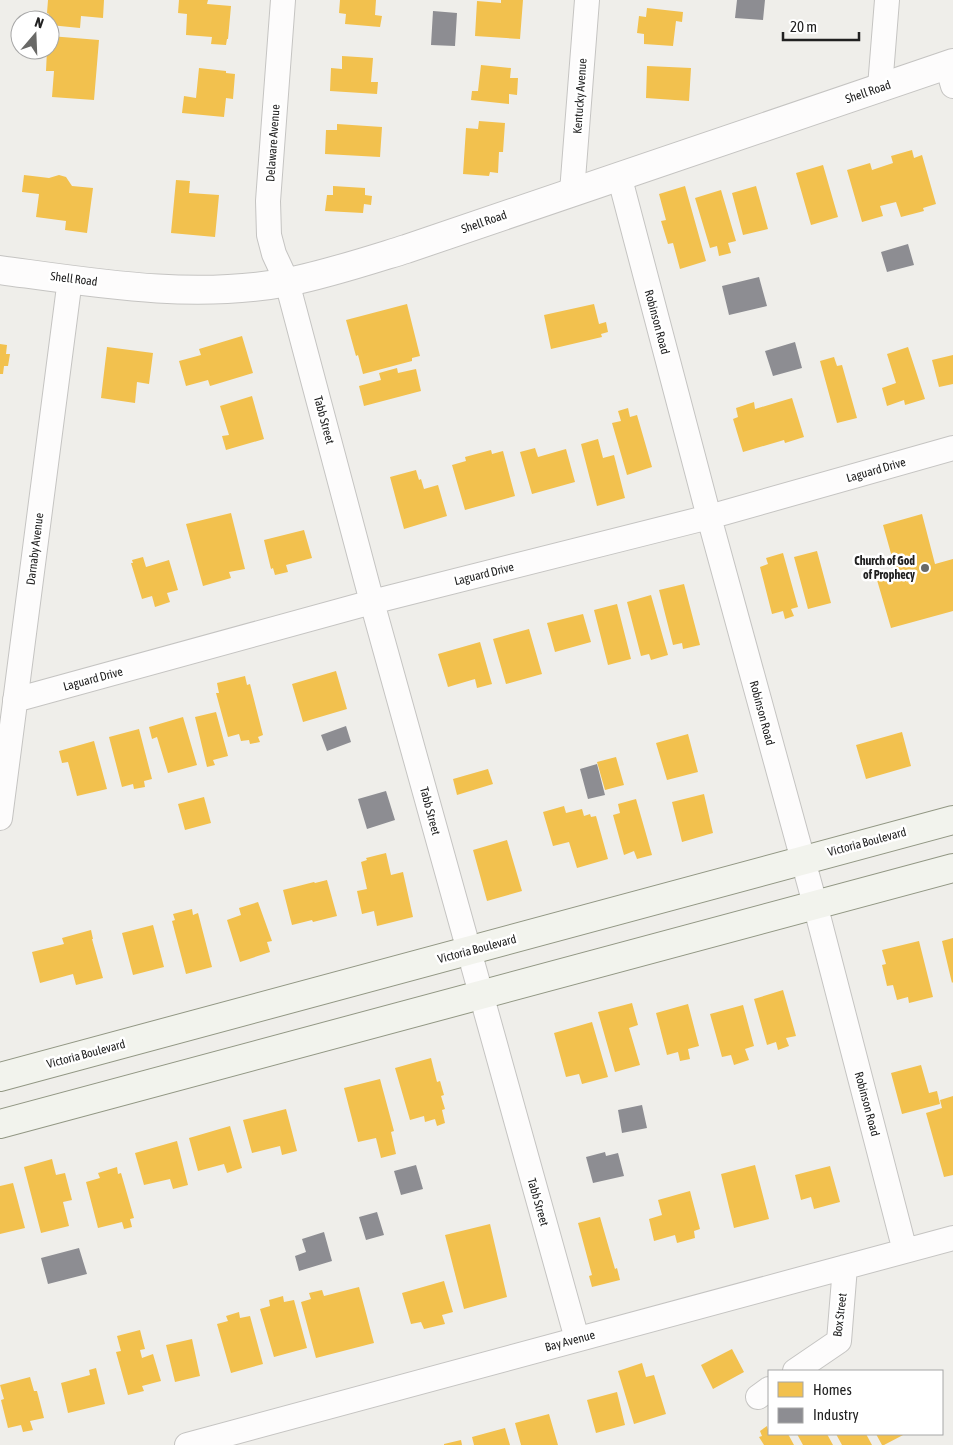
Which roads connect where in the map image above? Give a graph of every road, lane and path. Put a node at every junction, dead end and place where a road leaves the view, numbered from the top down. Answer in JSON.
{"nodes":[{"id":1,"x":283,"y":0,"type":"edge"},
{"id":2,"x":586,"y":0,"type":"edge"},
{"id":3,"x":887,"y":0,"type":"edge"},
{"id":4,"x":951,"y":71,"type":"edge"},
{"id":5,"x":880,"y":87,"type":"junction"},
{"id":6,"x":619,"y":175,"type":"junction"},
{"id":7,"x":572,"y":192,"type":"junction"},
{"id":8,"x":0,"y":270,"type":"edge"},
{"id":9,"x":70,"y":279,"type":"junction"},
{"id":10,"x":287,"y":282,"type":"junction"},
{"id":11,"x":953,"y":448,"type":"edge"},
{"id":12,"x":709,"y":517,"type":"junction"},
{"id":13,"x":372,"y":602,"type":"junction"},
{"id":14,"x":15,"y":700,"type":"junction"},
{"id":15,"x":0,"y":818,"type":"edge"},
{"id":16,"x":953,"y":820,"type":"edge"},
{"id":17,"x":803,"y":860,"type":"junction"},
{"id":18,"x":953,"y":868,"type":"edge"},
{"id":19,"x":815,"y":904,"type":"junction"},
{"id":20,"x":469,"y":951,"type":"junction"},
{"id":21,"x":481,"y":994,"type":"junction"},
{"id":22,"x":0,"y":1077,"type":"edge"},
{"id":23,"x":0,"y":1124,"type":"edge"},
{"id":24,"x":953,"y":1238,"type":"edge"},
{"id":25,"x":905,"y":1251,"type":"junction"},
{"id":26,"x":845,"y":1267,"type":"junction"},
{"id":27,"x":577,"y":1340,"type":"junction"},
{"id":28,"x":796,"y":1370,"type":"edge"},
{"id":29,"x":244,"y":1437,"type":"edge"},
{"id":30,"x":187,"y":1445,"type":"edge"}],
"edges":[{"from":1,"to":10,"type":"street","name":"Delaware Avenue"},
{"from":2,"to":7,"type":"street","name":"Kentucky Avenue"},
{"from":3,"to":5,"type":"street"},
{"from":4,"to":5,"type":"street","name":"Shell Road"},
{"from":5,"to":6,"type":"street","name":"Shell Road"},
{"from":6,"to":7,"type":"street","name":"Shell Road"},
{"from":6,"to":12,"type":"street","name":"Robinson Road"},
{"from":7,"to":10,"type":"street","name":"Shell Road"},
{"from":8,"to":9,"type":"street","name":"Shell Road"},
{"from":9,"to":10,"type":"street","name":"Shell Road"},
{"from":9,"to":14,"type":"street","name":"Darnaby Avenue"},
{"from":10,"to":13,"type":"street","name":"Tabb Street"},
{"from":11,"to":12,"type":"street","name":"Laguard Drive"},
{"from":12,"to":13,"type":"street","name":"Laguard Drive"},
{"from":12,"to":17,"type":"street","name":"Robinson Road"},
{"from":13,"to":14,"type":"street","name":"Laguard Drive"},
{"from":13,"to":20,"type":"street","name":"Tabb Street"},
{"from":14,"to":15,"type":"street","name":"Darnaby Avenue"},
{"from":16,"to":17,"type":"main road","name":"Victoria Boulevard"},
{"from":17,"to":19,"type":"street","name":"Robinson Road"},
{"from":17,"to":20,"type":"main road","name":"Victoria Boulevard"},
{"from":18,"to":19,"type":"main road"},
{"from":19,"to":21,"type":"main road"},
{"from":19,"to":25,"type":"street","name":"Robinson Road"},
{"from":20,"to":21,"type":"street","name":"Tabb Street"},
{"from":20,"to":22,"type":"main road","name":"Victoria Boulevard"},
{"from":21,"to":23,"type":"main road"},
{"from":21,"to":27,"type":"street","name":"Tabb Street"},
{"from":24,"to":25,"type":"street","name":"Bay Avenue"},
{"from":25,"to":26,"type":"street","name":"Bay Avenue"},
{"from":26,"to":27,"type":"street","name":"Bay Avenue"},
{"from":26,"to":28,"type":"street","name":"Box Street"},
{"from":27,"to":29,"type":"street","name":"Bay Avenue"},
{"from":29,"to":30,"type":"street","name":"Bay Avenue"}]}
